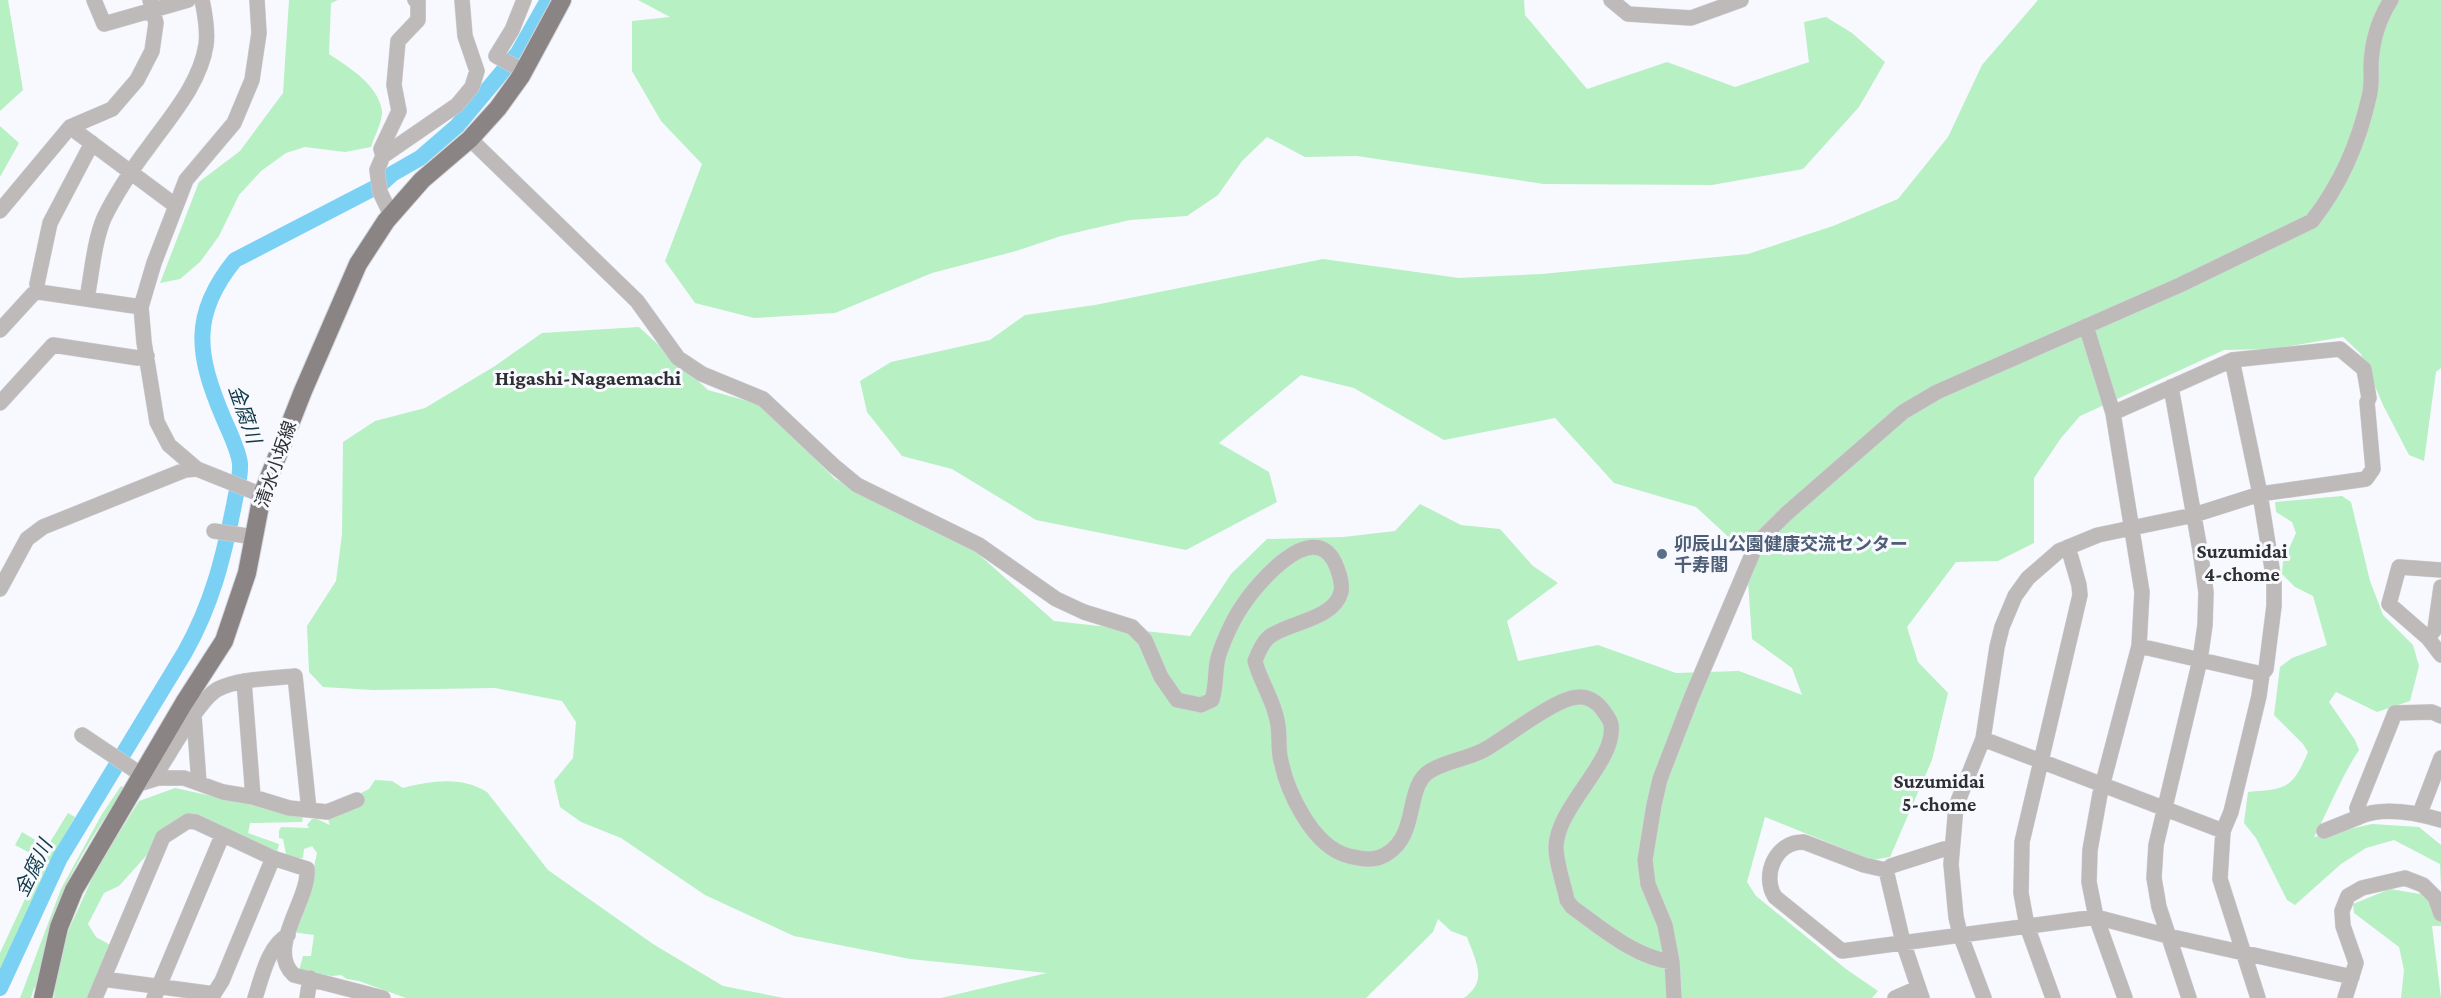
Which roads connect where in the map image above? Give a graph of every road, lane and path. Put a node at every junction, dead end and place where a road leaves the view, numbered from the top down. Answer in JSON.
{"nodes":[{"id":1,"x":94,"y":0,"type":"edge"},
{"id":2,"x":188,"y":0,"type":"edge"},
{"id":3,"x":202,"y":0,"type":"edge"},
{"id":4,"x":257,"y":0,"type":"edge"},
{"id":5,"x":415,"y":0,"type":"edge"},
{"id":6,"x":462,"y":0,"type":"edge"},
{"id":7,"x":524,"y":0,"type":"edge"},
{"id":8,"x":562,"y":0,"type":"edge"},
{"id":9,"x":1611,"y":0,"type":"edge"},
{"id":10,"x":1741,"y":0,"type":"edge"},
{"id":11,"x":2391,"y":0,"type":"edge"},
{"id":12,"x":152,"y":5,"type":"edge"},
{"id":13,"x":521,"y":73,"type":"junction"},
{"id":14,"x":70,"y":127,"type":"junction"},
{"id":15,"x":471,"y":139,"type":"junction"},
{"id":16,"x":92,"y":143,"type":"junction"},
{"id":17,"x":381,"y":159,"type":"junction"},
{"id":18,"x":132,"y":173,"type":"junction"},
{"id":19,"x":176,"y":206,"type":"junction"},
{"id":20,"x":0,"y":212,"type":"edge"},
{"id":21,"x":391,"y":216,"type":"junction"},
{"id":22,"x":39,"y":292,"type":"junction"},
{"id":23,"x":87,"y":298,"type":"junction"},
{"id":24,"x":141,"y":307,"type":"junction"},
{"id":25,"x":2086,"y":326,"type":"junction"},
{"id":26,"x":0,"y":330,"type":"edge"},
{"id":27,"x":147,"y":356,"type":"junction"},
{"id":28,"x":2232,"y":360,"type":"junction"},
{"id":29,"x":2171,"y":387,"type":"junction"},
{"id":30,"x":2,"y":397,"type":"edge"},
{"id":31,"x":2113,"y":413,"type":"junction"},
{"id":32,"x":203,"y":472,"type":"junction"},
{"id":33,"x":257,"y":493,"type":"junction"},
{"id":34,"x":2260,"y":494,"type":"junction"},
{"id":35,"x":2194,"y":515,"type":"junction"},
{"id":36,"x":2132,"y":527,"type":"junction"},
{"id":37,"x":214,"y":531,"type":"dead end"},
{"id":38,"x":249,"y":536,"type":"junction"},
{"id":39,"x":2068,"y":547,"type":"junction"},
{"id":40,"x":2441,"y":570,"type":"edge"},
{"id":41,"x":2441,"y":587,"type":"edge"},
{"id":42,"x":0,"y":589,"type":"edge"},
{"id":43,"x":2428,"y":638,"type":"junction"},
{"id":44,"x":2139,"y":646,"type":"junction"},
{"id":45,"x":2441,"y":655,"type":"edge"},
{"id":46,"x":2200,"y":660,"type":"junction"},
{"id":47,"x":2262,"y":674,"type":"junction"},
{"id":48,"x":244,"y":681,"type":"junction"},
{"id":49,"x":194,"y":716,"type":"junction"},
{"id":50,"x":2441,"y":716,"type":"edge"},
{"id":51,"x":82,"y":735,"type":"dead end"},
{"id":52,"x":1983,"y":739,"type":"junction"},
{"id":53,"x":2441,"y":758,"type":"edge"},
{"id":54,"x":2042,"y":761,"type":"junction"},
{"id":55,"x":145,"y":779,"type":"junction"},
{"id":56,"x":199,"y":783,"type":"junction"},
{"id":57,"x":2103,"y":784,"type":"junction"},
{"id":58,"x":253,"y":797,"type":"junction"},
{"id":59,"x":357,"y":800,"type":"dead end"},
{"id":60,"x":2163,"y":808,"type":"junction"},
{"id":61,"x":309,"y":810,"type":"junction"},
{"id":62,"x":2420,"y":813,"type":"junction"},
{"id":63,"x":2359,"y":817,"type":"junction"},
{"id":64,"x":2441,"y":820,"type":"edge"},
{"id":65,"x":2223,"y":831,"type":"junction"},
{"id":66,"x":2324,"y":831,"type":"dead end"},
{"id":67,"x":222,"y":836,"type":"junction"},
{"id":68,"x":1952,"y":850,"type":"junction"},
{"id":69,"x":273,"y":858,"type":"junction"},
{"id":70,"x":1886,"y":870,"type":"junction"},
{"id":71,"x":2441,"y":914,"type":"edge"},
{"id":72,"x":2096,"y":917,"type":"junction"},
{"id":73,"x":2027,"y":926,"type":"junction"},
{"id":74,"x":1960,"y":934,"type":"junction"},
{"id":75,"x":288,"y":935,"type":"junction"},
{"id":76,"x":2168,"y":936,"type":"junction"},
{"id":77,"x":1903,"y":942,"type":"junction"},
{"id":78,"x":2244,"y":952,"type":"junction"},
{"id":79,"x":1672,"y":962,"type":"junction"},
{"id":80,"x":2352,"y":977,"type":"junction"},
{"id":81,"x":310,"y":978,"type":"junction"},
{"id":82,"x":103,"y":979,"type":"junction"},
{"id":83,"x":157,"y":993,"type":"edge"},
{"id":84,"x":1920,"y":993,"type":"edge"},
{"id":85,"x":213,"y":996,"type":"edge"},
{"id":86,"x":44,"y":998,"type":"edge"},
{"id":87,"x":95,"y":998,"type":"edge"},
{"id":88,"x":255,"y":998,"type":"edge"},
{"id":89,"x":307,"y":998,"type":"edge"},
{"id":90,"x":383,"y":998,"type":"edge"},
{"id":91,"x":1674,"y":998,"type":"edge"},
{"id":92,"x":1896,"y":998,"type":"edge"},
{"id":93,"x":1984,"y":998,"type":"edge"},
{"id":94,"x":2053,"y":998,"type":"edge"},
{"id":95,"x":2125,"y":998,"type":"edge"},
{"id":96,"x":2189,"y":998,"type":"edge"},
{"id":97,"x":2258,"y":998,"type":"edge"},
{"id":98,"x":2345,"y":998,"type":"edge"}],
"edges":[{"from":1,"to":12,"type":"street"},
{"from":2,"to":12,"type":"street"},
{"from":3,"to":18,"type":"street"},
{"from":4,"to":19,"type":"street"},
{"from":5,"to":17,"type":"street"},
{"from":6,"to":17,"type":"street"},
{"from":7,"to":13,"type":"street"},
{"from":8,"to":13,"type":"main road","name":"清水小坂線"},
{"from":9,"to":10,"type":"street"},
{"from":11,"to":25,"type":"street"},
{"from":12,"to":14,"type":"street"},
{"from":13,"to":15,"type":"main road","name":"清水小坂線"},
{"from":14,"to":16,"type":"street"},
{"from":14,"to":20,"type":"street"},
{"from":15,"to":21,"type":"main road","name":"清水小坂線"},
{"from":15,"to":79,"type":"street"},
{"from":16,"to":18,"type":"street"},
{"from":16,"to":22,"type":"street"},
{"from":17,"to":21,"type":"street"},
{"from":18,"to":19,"type":"street"},
{"from":18,"to":23,"type":"street"},
{"from":19,"to":24,"type":"street"},
{"from":21,"to":33,"type":"main road","name":"清水小坂線"},
{"from":22,"to":23,"type":"street"},
{"from":22,"to":26,"type":"street"},
{"from":23,"to":24,"type":"street"},
{"from":24,"to":27,"type":"street"},
{"from":25,"to":31,"type":"street"},
{"from":25,"to":79,"type":"street"},
{"from":27,"to":30,"type":"street"},
{"from":27,"to":32,"type":"street"},
{"from":28,"to":29,"type":"street"},
{"from":28,"to":34,"type":"street"},
{"from":28,"to":34,"type":"street"},
{"from":29,"to":31,"type":"street"},
{"from":29,"to":35,"type":"street"},
{"from":31,"to":36,"type":"street"},
{"from":32,"to":33,"type":"street"},
{"from":32,"to":42,"type":"street"},
{"from":33,"to":38,"type":"main road","name":"清水小坂線"},
{"from":34,"to":35,"type":"street"},
{"from":34,"to":47,"type":"street"},
{"from":35,"to":36,"type":"street"},
{"from":35,"to":46,"type":"street"},
{"from":36,"to":39,"type":"street"},
{"from":36,"to":44,"type":"street"},
{"from":37,"to":38,"type":"street"},
{"from":38,"to":55,"type":"main road","name":"清水小坂線"},
{"from":39,"to":52,"type":"street"},
{"from":39,"to":54,"type":"street"},
{"from":40,"to":43,"type":"street"},
{"from":41,"to":43,"type":"street"},
{"from":43,"to":45,"type":"street"},
{"from":44,"to":46,"type":"street"},
{"from":44,"to":57,"type":"street"},
{"from":46,"to":47,"type":"street"},
{"from":46,"to":60,"type":"street"},
{"from":47,"to":65,"type":"street"},
{"from":48,"to":49,"type":"street"},
{"from":48,"to":58,"type":"street"},
{"from":48,"to":61,"type":"street"},
{"from":49,"to":55,"type":"street"},
{"from":49,"to":56,"type":"street"},
{"from":50,"to":63,"type":"street"},
{"from":51,"to":55,"type":"street"},
{"from":52,"to":54,"type":"street"},
{"from":52,"to":68,"type":"street"},
{"from":53,"to":62,"type":"street"},
{"from":54,"to":57,"type":"street"},
{"from":54,"to":73,"type":"street"},
{"from":55,"to":56,"type":"street"},
{"from":55,"to":86,"type":"main road","name":"清水小坂線"},
{"from":56,"to":58,"type":"street"},
{"from":57,"to":60,"type":"street"},
{"from":57,"to":72,"type":"street"},
{"from":58,"to":61,"type":"street"},
{"from":59,"to":61,"type":"street"},
{"from":60,"to":65,"type":"street"},
{"from":60,"to":76,"type":"street"},
{"from":62,"to":63,"type":"street"},
{"from":62,"to":64,"type":"street"},
{"from":63,"to":66,"type":"street"},
{"from":65,"to":78,"type":"street"},
{"from":67,"to":69,"type":"street"},
{"from":67,"to":82,"type":"street"},
{"from":67,"to":83,"type":"street"},
{"from":68,"to":70,"type":"street"},
{"from":68,"to":74,"type":"street"},
{"from":69,"to":75,"type":"street"},
{"from":69,"to":85,"type":"street"},
{"from":70,"to":77,"type":"street"},
{"from":70,"to":77,"type":"street"},
{"from":71,"to":80,"type":"street"},
{"from":72,"to":73,"type":"street"},
{"from":72,"to":76,"type":"street"},
{"from":72,"to":95,"type":"street"},
{"from":73,"to":74,"type":"street"},
{"from":73,"to":94,"type":"street"},
{"from":74,"to":77,"type":"street"},
{"from":74,"to":93,"type":"street"},
{"from":75,"to":81,"type":"street"},
{"from":75,"to":88,"type":"street"},
{"from":76,"to":78,"type":"street"},
{"from":76,"to":96,"type":"street"},
{"from":77,"to":84,"type":"street"},
{"from":78,"to":80,"type":"street"},
{"from":78,"to":97,"type":"street"},
{"from":79,"to":91,"type":"street"},
{"from":80,"to":98,"type":"street"},
{"from":81,"to":89,"type":"street"},
{"from":81,"to":90,"type":"street"},
{"from":82,"to":83,"type":"street"},
{"from":82,"to":87,"type":"street"},
{"from":83,"to":85,"type":"street"},
{"from":84,"to":92,"type":"street"}]}
